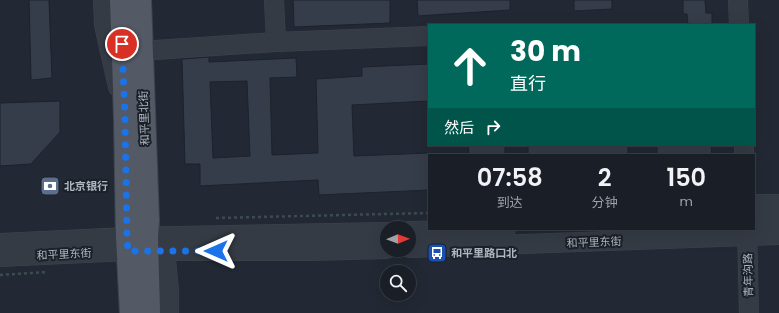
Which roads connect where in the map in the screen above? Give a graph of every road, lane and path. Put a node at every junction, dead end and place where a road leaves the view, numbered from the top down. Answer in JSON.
{"nodes":[{"id":1,"x":103,"y":0,"type":"edge"},
{"id":2,"x":121,"y":0,"type":"edge"},
{"id":3,"x":140,"y":0,"type":"edge"},
{"id":4,"x":274,"y":0,"type":"edge"},
{"id":5,"x":738,"y":0,"type":"edge"},
{"id":6,"x":739,"y":24,"type":"edge"},
{"id":7,"x":428,"y":36,"type":"edge"},
{"id":8,"x":276,"y":42,"type":"junction"},
{"id":9,"x":142,"y":50,"type":"junction"},
{"id":10,"x":125,"y":118,"type":"junction"},
{"id":11,"x":755,"y":204,"type":"edge"},
{"id":12,"x":779,"y":204,"type":"edge"},
{"id":13,"x":779,"y":222,"type":"edge"},
{"id":14,"x":755,"y":228,"type":"edge"},
{"id":15,"x":458,"y":230,"type":"edge"},
{"id":16,"x":749,"y":230,"type":"edge"},
{"id":17,"x":416,"y":231,"type":"edge"},
{"id":18,"x":380,"y":232,"type":"edge"},
{"id":19,"x":779,"y":236,"type":"edge"},
{"id":20,"x":0,"y":243,"type":"edge"},
{"id":21,"x":146,"y":244,"type":"junction"},
{"id":22,"x":416,"y":248,"type":"edge"},
{"id":23,"x":380,"y":249,"type":"edge"},
{"id":24,"x":0,"y":257,"type":"edge"},
{"id":25,"x":131,"y":313,"type":"edge"},
{"id":26,"x":149,"y":313,"type":"edge"},
{"id":27,"x":169,"y":313,"type":"edge"},
{"id":28,"x":749,"y":313,"type":"edge"}],
"edges":[{"from":1,"to":10,"type":"street"},
{"from":2,"to":10,"type":"main road","name":"和平里北街"},
{"from":3,"to":9,"type":"main road","name":"和平里北街"},
{"from":4,"to":8,"type":"street"},
{"from":5,"to":6,"type":"street"},
{"from":7,"to":8,"type":"street"},
{"from":8,"to":9,"type":"street"},
{"from":9,"to":21,"type":"main road","name":"和平里北街"},
{"from":10,"to":21,"type":"main road","name":"和平里北街"},
{"from":11,"to":12,"type":"street"},
{"from":13,"to":14,"type":"street","name":"和平里东街"},
{"from":15,"to":17,"type":"street"},
{"from":16,"to":19,"type":"street","name":"和平里东街"},
{"from":16,"to":22,"type":"street","name":"和平里东街"},
{"from":16,"to":28,"type":"street","name":"青年沟路"},
{"from":18,"to":21,"type":"street","name":"和平里东街"},
{"from":20,"to":21,"type":"street","name":"和平里东街"},
{"from":21,"to":23,"type":"street","name":"和平里东街"},
{"from":21,"to":24,"type":"street","name":"和平里东街"},
{"from":21,"to":25,"type":"main road","name":"和平里北街"},
{"from":21,"to":26,"type":"main road","name":"和平里北街"},
{"from":21,"to":27,"type":"street","name":"和平里北街"}]}
